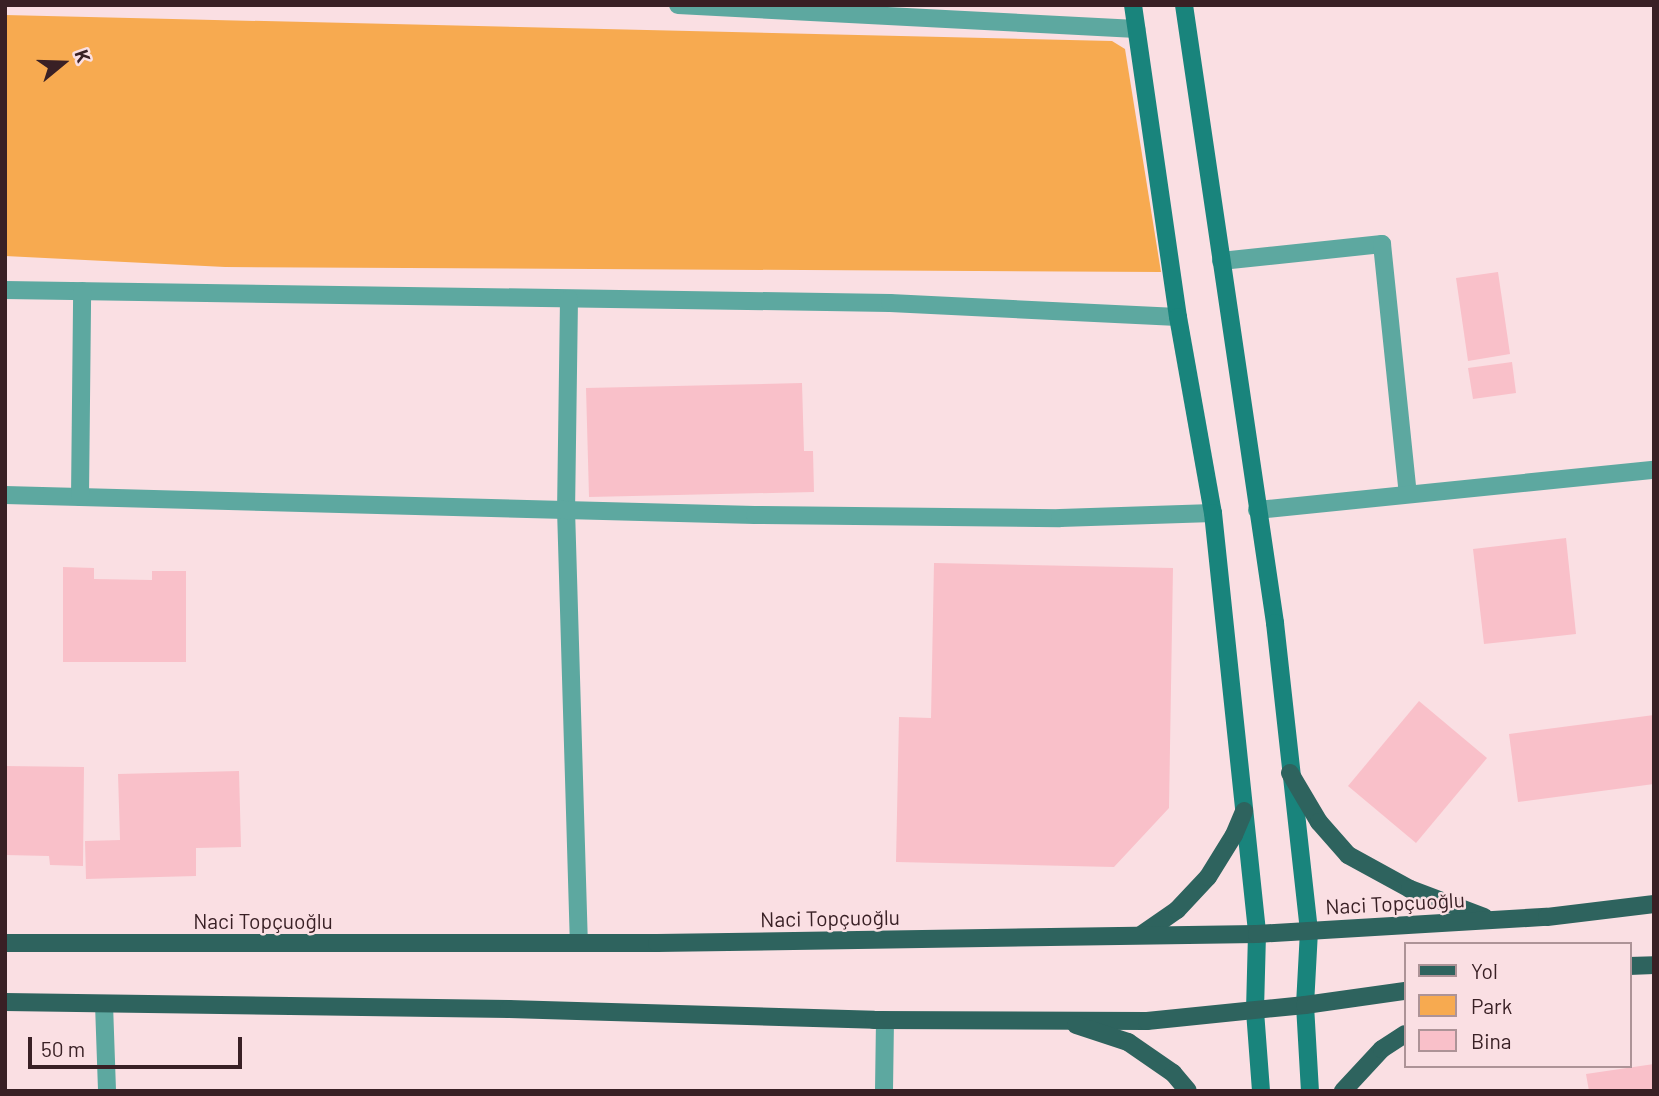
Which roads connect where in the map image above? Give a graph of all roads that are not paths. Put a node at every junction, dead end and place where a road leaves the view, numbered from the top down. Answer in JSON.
{"nodes":[{"id":1,"x":678,"y":5,"type":"edge"},
{"id":2,"x":1133,"y":5,"type":"edge"},
{"id":3,"x":1184,"y":5,"type":"edge"},
{"id":4,"x":1136,"y":29,"type":"junction"},
{"id":5,"x":1221,"y":261,"type":"junction"},
{"id":6,"x":5,"y":289,"type":"edge"},
{"id":7,"x":82,"y":291,"type":"junction"},
{"id":8,"x":569,"y":299,"type":"junction"},
{"id":9,"x":1178,"y":317,"type":"junction"},
{"id":10,"x":1654,"y":470,"type":"edge"},
{"id":11,"x":1408,"y":494,"type":"junction"},
{"id":12,"x":5,"y":495,"type":"edge"},
{"id":13,"x":80,"y":497,"type":"junction"},
{"id":14,"x":566,"y":509,"type":"junction"},
{"id":15,"x":1257,"y":510,"type":"junction"},
{"id":16,"x":1213,"y":513,"type":"junction"},
{"id":17,"x":1290,"y":773,"type":"junction"},
{"id":18,"x":1244,"y":811,"type":"junction"},
{"id":19,"x":1654,"y":904,"type":"edge"},
{"id":20,"x":1491,"y":920,"type":"junction"},
{"id":21,"x":1309,"y":931,"type":"junction"},
{"id":22,"x":1257,"y":934,"type":"junction"},
{"id":23,"x":1139,"y":936,"type":"junction"},
{"id":24,"x":5,"y":943,"type":"edge"},
{"id":25,"x":579,"y":943,"type":"junction"},
{"id":26,"x":1654,"y":965,"type":"edge"},
{"id":27,"x":1631,"y":966,"type":"edge"},
{"id":28,"x":1404,"y":991,"type":"edge"},
{"id":29,"x":5,"y":1002,"type":"edge"},
{"id":30,"x":104,"y":1004,"type":"junction"},
{"id":31,"x":1305,"y":1005,"type":"junction"},
{"id":32,"x":1255,"y":1011,"type":"junction"},
{"id":33,"x":885,"y":1020,"type":"junction"},
{"id":34,"x":1059,"y":1020,"type":"junction"},
{"id":35,"x":1404,"y":1035,"type":"edge"},
{"id":36,"x":107,"y":1091,"type":"edge"},
{"id":37,"x":884,"y":1091,"type":"edge"},
{"id":38,"x":1188,"y":1091,"type":"edge"},
{"id":39,"x":1261,"y":1091,"type":"edge"},
{"id":40,"x":1310,"y":1091,"type":"edge"},
{"id":41,"x":1343,"y":1091,"type":"edge"}],
"edges":[{"from":1,"to":4,"type":"street"},
{"from":2,"to":4,"type":"street"},
{"from":3,"to":5,"type":"street"},
{"from":4,"to":9,"type":"street"},
{"from":5,"to":11,"type":"street"},
{"from":5,"to":15,"type":"street"},
{"from":6,"to":7,"type":"street"},
{"from":7,"to":8,"type":"street"},
{"from":7,"to":13,"type":"street"},
{"from":8,"to":9,"type":"street"},
{"from":8,"to":14,"type":"street"},
{"from":9,"to":16,"type":"street"},
{"from":10,"to":11,"type":"street"},
{"from":11,"to":15,"type":"street"},
{"from":12,"to":13,"type":"street"},
{"from":13,"to":14,"type":"street"},
{"from":14,"to":16,"type":"street"},
{"from":14,"to":25,"type":"street"},
{"from":15,"to":17,"type":"street"},
{"from":16,"to":18,"type":"street"},
{"from":17,"to":20,"type":"main road"},
{"from":17,"to":21,"type":"street"},
{"from":18,"to":22,"type":"street"},
{"from":18,"to":23,"type":"main road"},
{"from":19,"to":20,"type":"main road","name":"Naci Topçuoğlu"},
{"from":20,"to":21,"type":"main road","name":"Naci Topçuoğlu"},
{"from":21,"to":22,"type":"main road","name":"Naci Topçuoğlu"},
{"from":21,"to":31,"type":"street"},
{"from":22,"to":23,"type":"main road","name":"Naci Topçuoğlu"},
{"from":22,"to":32,"type":"street"},
{"from":23,"to":25,"type":"main road","name":"Naci Topçuoğlu"},
{"from":24,"to":25,"type":"main road","name":"Naci Topçuoğlu"},
{"from":26,"to":27,"type":"main road"},
{"from":28,"to":31,"type":"main road"},
{"from":29,"to":30,"type":"main road"},
{"from":30,"to":33,"type":"main road"},
{"from":30,"to":36,"type":"street"},
{"from":31,"to":32,"type":"main road"},
{"from":31,"to":40,"type":"street"},
{"from":32,"to":34,"type":"main road"},
{"from":32,"to":39,"type":"street"},
{"from":33,"to":34,"type":"main road"},
{"from":33,"to":37,"type":"street"},
{"from":34,"to":38,"type":"main road"},
{"from":35,"to":41,"type":"main road"}]}
